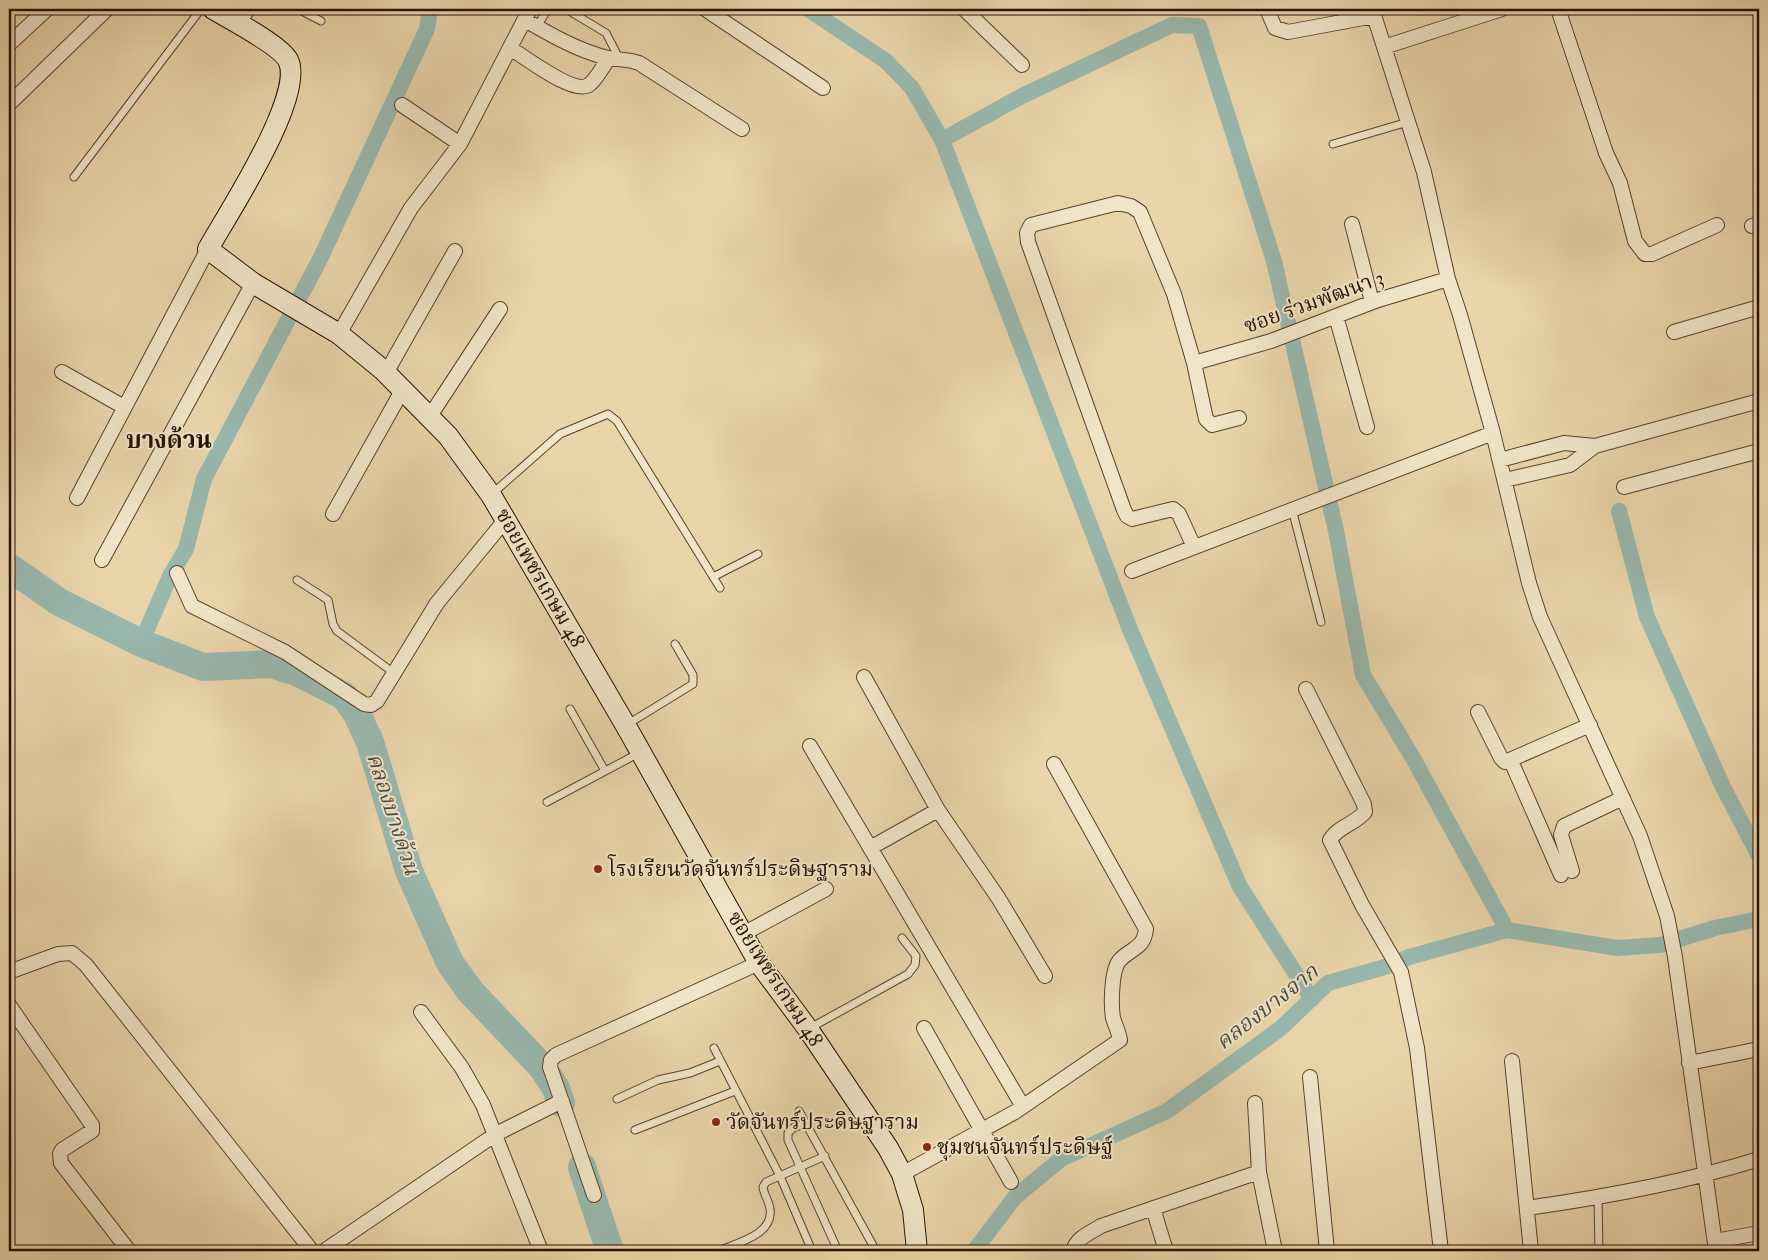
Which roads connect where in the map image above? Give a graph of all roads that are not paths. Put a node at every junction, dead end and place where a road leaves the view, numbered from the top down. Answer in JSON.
{"nodes":[{"id":1,"x":47,"y":9,"type":"edge"},
{"id":2,"x":107,"y":9,"type":"edge"},
{"id":3,"x":201,"y":9,"type":"edge"},
{"id":4,"x":213,"y":9,"type":"edge"},
{"id":5,"x":298,"y":9,"type":"edge"},
{"id":6,"x":548,"y":9,"type":"edge"},
{"id":7,"x":566,"y":9,"type":"edge"},
{"id":8,"x":705,"y":9,"type":"edge"},
{"id":9,"x":964,"y":9,"type":"edge"},
{"id":10,"x":1267,"y":9,"type":"edge"},
{"id":11,"x":1502,"y":9,"type":"edge"},
{"id":12,"x":1558,"y":9,"type":"edge"},
{"id":13,"x":1373,"y":12,"type":"edge"},
{"id":14,"x":243,"y":16,"type":"edge"},
{"id":15,"x":528,"y":16,"type":"edge"},
{"id":16,"x":321,"y":21,"type":"dead end"},
{"id":17,"x":9,"y":44,"type":"edge"},
{"id":18,"x":1384,"y":47,"type":"junction"},
{"id":19,"x":510,"y":48,"type":"junction"},
{"id":20,"x":614,"y":58,"type":"junction"},
{"id":21,"x":1022,"y":64,"type":"dead end"},
{"id":22,"x":823,"y":88,"type":"dead end"},
{"id":23,"x":9,"y":104,"type":"edge"},
{"id":24,"x":402,"y":105,"type":"dead end"},
{"id":25,"x":1408,"y":122,"type":"junction"},
{"id":26,"x":742,"y":129,"type":"dead end"},
{"id":27,"x":460,"y":144,"type":"junction"},
{"id":28,"x":1334,"y":144,"type":"dead end"},
{"id":29,"x":74,"y":177,"type":"dead end"},
{"id":30,"x":1352,"y":224,"type":"dead end"},
{"id":31,"x":1717,"y":225,"type":"dead end"},
{"id":32,"x":208,"y":248,"type":"junction"},
{"id":33,"x":455,"y":251,"type":"dead end"},
{"id":34,"x":1448,"y":279,"type":"junction"},
{"id":35,"x":253,"y":283,"type":"junction"},
{"id":36,"x":1372,"y":302,"type":"junction"},
{"id":37,"x":1759,"y":307,"type":"edge"},
{"id":38,"x":500,"y":309,"type":"dead end"},
{"id":39,"x":1336,"y":316,"type":"junction"},
{"id":40,"x":1674,"y":332,"type":"dead end"},
{"id":41,"x":339,"y":334,"type":"junction"},
{"id":42,"x":1194,"y":363,"type":"junction"},
{"id":43,"x":62,"y":372,"type":"dead end"},
{"id":44,"x":386,"y":373,"type":"junction"},
{"id":45,"x":403,"y":389,"type":"junction"},
{"id":46,"x":1759,"y":401,"type":"edge"},
{"id":47,"x":124,"y":407,"type":"junction"},
{"id":48,"x":430,"y":416,"type":"junction"},
{"id":49,"x":1239,"y":418,"type":"dead end"},
{"id":50,"x":1367,"y":428,"type":"dead end"},
{"id":51,"x":1493,"y":433,"type":"junction"},
{"id":52,"x":1594,"y":446,"type":"junction"},
{"id":53,"x":1759,"y":451,"type":"edge"},
{"id":54,"x":1500,"y":460,"type":"junction"},
{"id":55,"x":1504,"y":480,"type":"junction"},
{"id":56,"x":1624,"y":487,"type":"dead end"},
{"id":57,"x":491,"y":495,"type":"junction"},
{"id":58,"x":77,"y":498,"type":"dead end"},
{"id":59,"x":1292,"y":509,"type":"junction"},
{"id":60,"x":333,"y":514,"type":"dead end"},
{"id":61,"x":506,"y":519,"type":"junction"},
{"id":62,"x":1194,"y":548,"type":"junction"},
{"id":63,"x":758,"y":554,"type":"dead end"},
{"id":64,"x":102,"y":560,"type":"dead end"},
{"id":65,"x":1132,"y":571,"type":"dead end"},
{"id":66,"x":177,"y":573,"type":"dead end"},
{"id":67,"x":713,"y":577,"type":"junction"},
{"id":68,"x":297,"y":580,"type":"dead end"},
{"id":69,"x":720,"y":588,"type":"dead end"},
{"id":70,"x":1321,"y":622,"type":"dead end"},
{"id":71,"x":675,"y":644,"type":"dead end"},
{"id":72,"x":394,"y":673,"type":"junction"},
{"id":73,"x":864,"y":677,"type":"dead end"},
{"id":74,"x":1306,"y":689,"type":"dead end"},
{"id":75,"x":570,"y":709,"type":"dead end"},
{"id":76,"x":1478,"y":712,"type":"dead end"},
{"id":77,"x":1590,"y":725,"type":"junction"},
{"id":78,"x":626,"y":726,"type":"junction"},
{"id":79,"x":810,"y":746,"type":"dead end"},
{"id":80,"x":640,"y":752,"type":"junction"},
{"id":81,"x":1511,"y":761,"type":"junction"},
{"id":82,"x":1054,"y":764,"type":"dead end"},
{"id":83,"x":605,"y":771,"type":"junction"},
{"id":84,"x":1623,"y":798,"type":"junction"},
{"id":85,"x":547,"y":802,"type":"dead end"},
{"id":86,"x":938,"y":810,"type":"junction"},
{"id":87,"x":870,"y":848,"type":"junction"},
{"id":88,"x":826,"y":889,"type":"dead end"},
{"id":89,"x":743,"y":934,"type":"junction"},
{"id":90,"x":902,"y":938,"type":"dead end"},
{"id":91,"x":759,"y":963,"type":"junction"},
{"id":92,"x":9,"y":972,"type":"edge"},
{"id":93,"x":1045,"y":976,"type":"dead end"},
{"id":94,"x":9,"y":1005,"type":"edge"},
{"id":95,"x":421,"y":1012,"type":"dead end"},
{"id":96,"x":924,"y":1028,"type":"dead end"},
{"id":97,"x":808,"y":1029,"type":"junction"},
{"id":98,"x":714,"y":1048,"type":"dead end"},
{"id":99,"x":1759,"y":1049,"type":"edge"},
{"id":100,"x":720,"y":1061,"type":"junction"},
{"id":101,"x":1512,"y":1061,"type":"dead end"},
{"id":102,"x":1689,"y":1063,"type":"junction"},
{"id":103,"x":1310,"y":1076,"type":"dead end"},
{"id":104,"x":735,"y":1091,"type":"junction"},
{"id":105,"x":617,"y":1099,"type":"dead end"},
{"id":106,"x":558,"y":1102,"type":"junction"},
{"id":107,"x":1255,"y":1103,"type":"dead end"},
{"id":108,"x":1022,"y":1105,"type":"junction"},
{"id":109,"x":799,"y":1111,"type":"dead end"},
{"id":110,"x":806,"y":1123,"type":"junction"},
{"id":111,"x":635,"y":1130,"type":"dead end"},
{"id":112,"x":981,"y":1131,"type":"junction"},
{"id":113,"x":496,"y":1134,"type":"junction"},
{"id":114,"x":825,"y":1156,"type":"junction"},
{"id":115,"x":1759,"y":1159,"type":"edge"},
{"id":116,"x":802,"y":1167,"type":"junction"},
{"id":117,"x":1259,"y":1172,"type":"junction"},
{"id":118,"x":902,"y":1174,"type":"junction"},
{"id":119,"x":1706,"y":1175,"type":"junction"},
{"id":120,"x":780,"y":1176,"type":"junction"},
{"id":121,"x":1011,"y":1182,"type":"dead end"},
{"id":122,"x":594,"y":1195,"type":"dead end"},
{"id":123,"x":1598,"y":1198,"type":"junction"},
{"id":124,"x":1153,"y":1208,"type":"junction"},
{"id":125,"x":1527,"y":1208,"type":"junction"},
{"id":126,"x":1759,"y":1233,"type":"edge"},
{"id":127,"x":1274,"y":1246,"type":"dead end"},
{"id":128,"x":1715,"y":1246,"type":"edge"},
{"id":129,"x":129,"y":1251,"type":"edge"},
{"id":130,"x":312,"y":1251,"type":"edge"},
{"id":131,"x":324,"y":1251,"type":"edge"},
{"id":132,"x":541,"y":1251,"type":"edge"},
{"id":133,"x":719,"y":1251,"type":"edge"},
{"id":134,"x":812,"y":1251,"type":"edge"},
{"id":135,"x":838,"y":1251,"type":"edge"},
{"id":136,"x":876,"y":1251,"type":"edge"},
{"id":137,"x":917,"y":1251,"type":"edge"},
{"id":138,"x":1073,"y":1251,"type":"edge"},
{"id":139,"x":1166,"y":1251,"type":"edge"},
{"id":140,"x":1327,"y":1251,"type":"edge"},
{"id":141,"x":1441,"y":1251,"type":"edge"},
{"id":142,"x":1531,"y":1251,"type":"edge"},
{"id":143,"x":1599,"y":1251,"type":"edge"}],
"edges":[{"from":1,"to":17,"type":"street"},
{"from":2,"to":23,"type":"street"},
{"from":3,"to":29,"type":"lane"},
{"from":4,"to":14,"type":"street"},
{"from":5,"to":16,"type":"lane"},
{"from":6,"to":15,"type":"lane"},
{"from":7,"to":20,"type":"lane"},
{"from":8,"to":22,"type":"street"},
{"from":9,"to":21,"type":"street"},
{"from":10,"to":13,"type":"street"},
{"from":11,"to":18,"type":"street"},
{"from":12,"to":31,"type":"street"},
{"from":13,"to":18,"type":"street"},
{"from":14,"to":32,"type":"street"},
{"from":15,"to":19,"type":"street"},
{"from":15,"to":20,"type":"street"},
{"from":18,"to":25,"type":"street"},
{"from":19,"to":20,"type":"street"},
{"from":19,"to":27,"type":"street"},
{"from":20,"to":26,"type":"street"},
{"from":24,"to":27,"type":"street"},
{"from":25,"to":28,"type":"lane"},
{"from":25,"to":34,"type":"street"},
{"from":27,"to":41,"type":"street"},
{"from":30,"to":36,"type":"street"},
{"from":32,"to":35,"type":"street","name":"ซอยเพชรเกษม 48"},
{"from":32,"to":47,"type":"street"},
{"from":33,"to":44,"type":"street"},
{"from":34,"to":36,"type":"street","name":"ซอย ร่วมพัฒนา 3"},
{"from":34,"to":51,"type":"street"},
{"from":35,"to":41,"type":"street","name":"ซอยเพชรเกษม 48"},
{"from":35,"to":64,"type":"street"},
{"from":36,"to":39,"type":"street","name":"ซอย ร่วมพัฒนา 3"},
{"from":37,"to":40,"type":"street"},
{"from":38,"to":48,"type":"street"},
{"from":39,"to":42,"type":"street","name":"ซอย ร่วมพัฒนา 3"},
{"from":39,"to":50,"type":"street"},
{"from":41,"to":44,"type":"street","name":"ซอยเพชรเกษม 48"},
{"from":42,"to":49,"type":"street"},
{"from":42,"to":62,"type":"street"},
{"from":43,"to":47,"type":"street"},
{"from":44,"to":45,"type":"street","name":"ซอยเพชรเกษม 48"},
{"from":45,"to":48,"type":"street","name":"ซอยเพชรเกษม 48"},
{"from":45,"to":60,"type":"street"},
{"from":46,"to":52,"type":"street"},
{"from":47,"to":58,"type":"street"},
{"from":48,"to":57,"type":"street","name":"ซอยเพชรเกษม 48"},
{"from":51,"to":54,"type":"street"},
{"from":51,"to":59,"type":"street"},
{"from":52,"to":54,"type":"street"},
{"from":52,"to":55,"type":"street"},
{"from":53,"to":56,"type":"street"},
{"from":54,"to":55,"type":"street"},
{"from":55,"to":77,"type":"street"},
{"from":57,"to":61,"type":"street","name":"ซอยเพชรเกษม 48"},
{"from":57,"to":67,"type":"lane"},
{"from":59,"to":62,"type":"street"},
{"from":59,"to":70,"type":"lane"},
{"from":61,"to":72,"type":"street"},
{"from":61,"to":78,"type":"street","name":"ซอยเพชรเกษม 48"},
{"from":62,"to":65,"type":"street"},
{"from":63,"to":67,"type":"lane"},
{"from":66,"to":72,"type":"street"},
{"from":67,"to":69,"type":"lane"},
{"from":68,"to":72,"type":"lane"},
{"from":71,"to":78,"type":"lane"},
{"from":73,"to":86,"type":"street"},
{"from":74,"to":141,"type":"street"},
{"from":75,"to":83,"type":"lane"},
{"from":76,"to":81,"type":"street"},
{"from":77,"to":81,"type":"street"},
{"from":77,"to":84,"type":"street"},
{"from":78,"to":80,"type":"street","name":"ซอยเพชรเกษม 48"},
{"from":79,"to":87,"type":"street"},
{"from":80,"to":83,"type":"lane"},
{"from":80,"to":89,"type":"street","name":"ซอยเพชรเกษม 48"},
{"from":81,"to":84,"type":"street"},
{"from":82,"to":108,"type":"street"},
{"from":83,"to":85,"type":"lane"},
{"from":84,"to":102,"type":"street"},
{"from":86,"to":87,"type":"street"},
{"from":86,"to":93,"type":"street"},
{"from":87,"to":108,"type":"street"},
{"from":88,"to":89,"type":"street"},
{"from":89,"to":91,"type":"street","name":"ซอยเพชรเกษม 48"},
{"from":90,"to":97,"type":"lane"},
{"from":91,"to":97,"type":"street","name":"ซอยเพชรเกษม 48"},
{"from":91,"to":106,"type":"street"},
{"from":92,"to":130,"type":"street"},
{"from":94,"to":129,"type":"street"},
{"from":95,"to":113,"type":"street"},
{"from":96,"to":112,"type":"street"},
{"from":97,"to":118,"type":"street","name":"ซอยเพชรเกษม 48"},
{"from":98,"to":100,"type":"lane"},
{"from":99,"to":102,"type":"street"},
{"from":100,"to":104,"type":"lane"},
{"from":100,"to":105,"type":"lane"},
{"from":101,"to":125,"type":"street"},
{"from":102,"to":119,"type":"street"},
{"from":103,"to":140,"type":"street"},
{"from":104,"to":111,"type":"lane"},
{"from":104,"to":120,"type":"lane"},
{"from":106,"to":113,"type":"street"},
{"from":106,"to":122,"type":"street"},
{"from":107,"to":117,"type":"street"},
{"from":108,"to":112,"type":"street"},
{"from":109,"to":110,"type":"lane"},
{"from":110,"to":114,"type":"lane"},
{"from":110,"to":116,"type":"lane"},
{"from":112,"to":118,"type":"street"},
{"from":112,"to":121,"type":"street"},
{"from":113,"to":131,"type":"street"},
{"from":113,"to":132,"type":"street"},
{"from":114,"to":116,"type":"lane"},
{"from":114,"to":136,"type":"lane"},
{"from":115,"to":119,"type":"street"},
{"from":116,"to":120,"type":"lane"},
{"from":116,"to":135,"type":"lane"},
{"from":117,"to":124,"type":"street"},
{"from":117,"to":127,"type":"street"},
{"from":118,"to":137,"type":"street","name":"ซอยเพชรเกษม 48"},
{"from":119,"to":123,"type":"street"},
{"from":119,"to":128,"type":"street"},
{"from":120,"to":133,"type":"lane"},
{"from":120,"to":134,"type":"lane"},
{"from":123,"to":125,"type":"street"},
{"from":123,"to":143,"type":"lane"},
{"from":124,"to":138,"type":"street"},
{"from":124,"to":139,"type":"street"},
{"from":125,"to":142,"type":"street"},
{"from":126,"to":128,"type":"street"}]}
